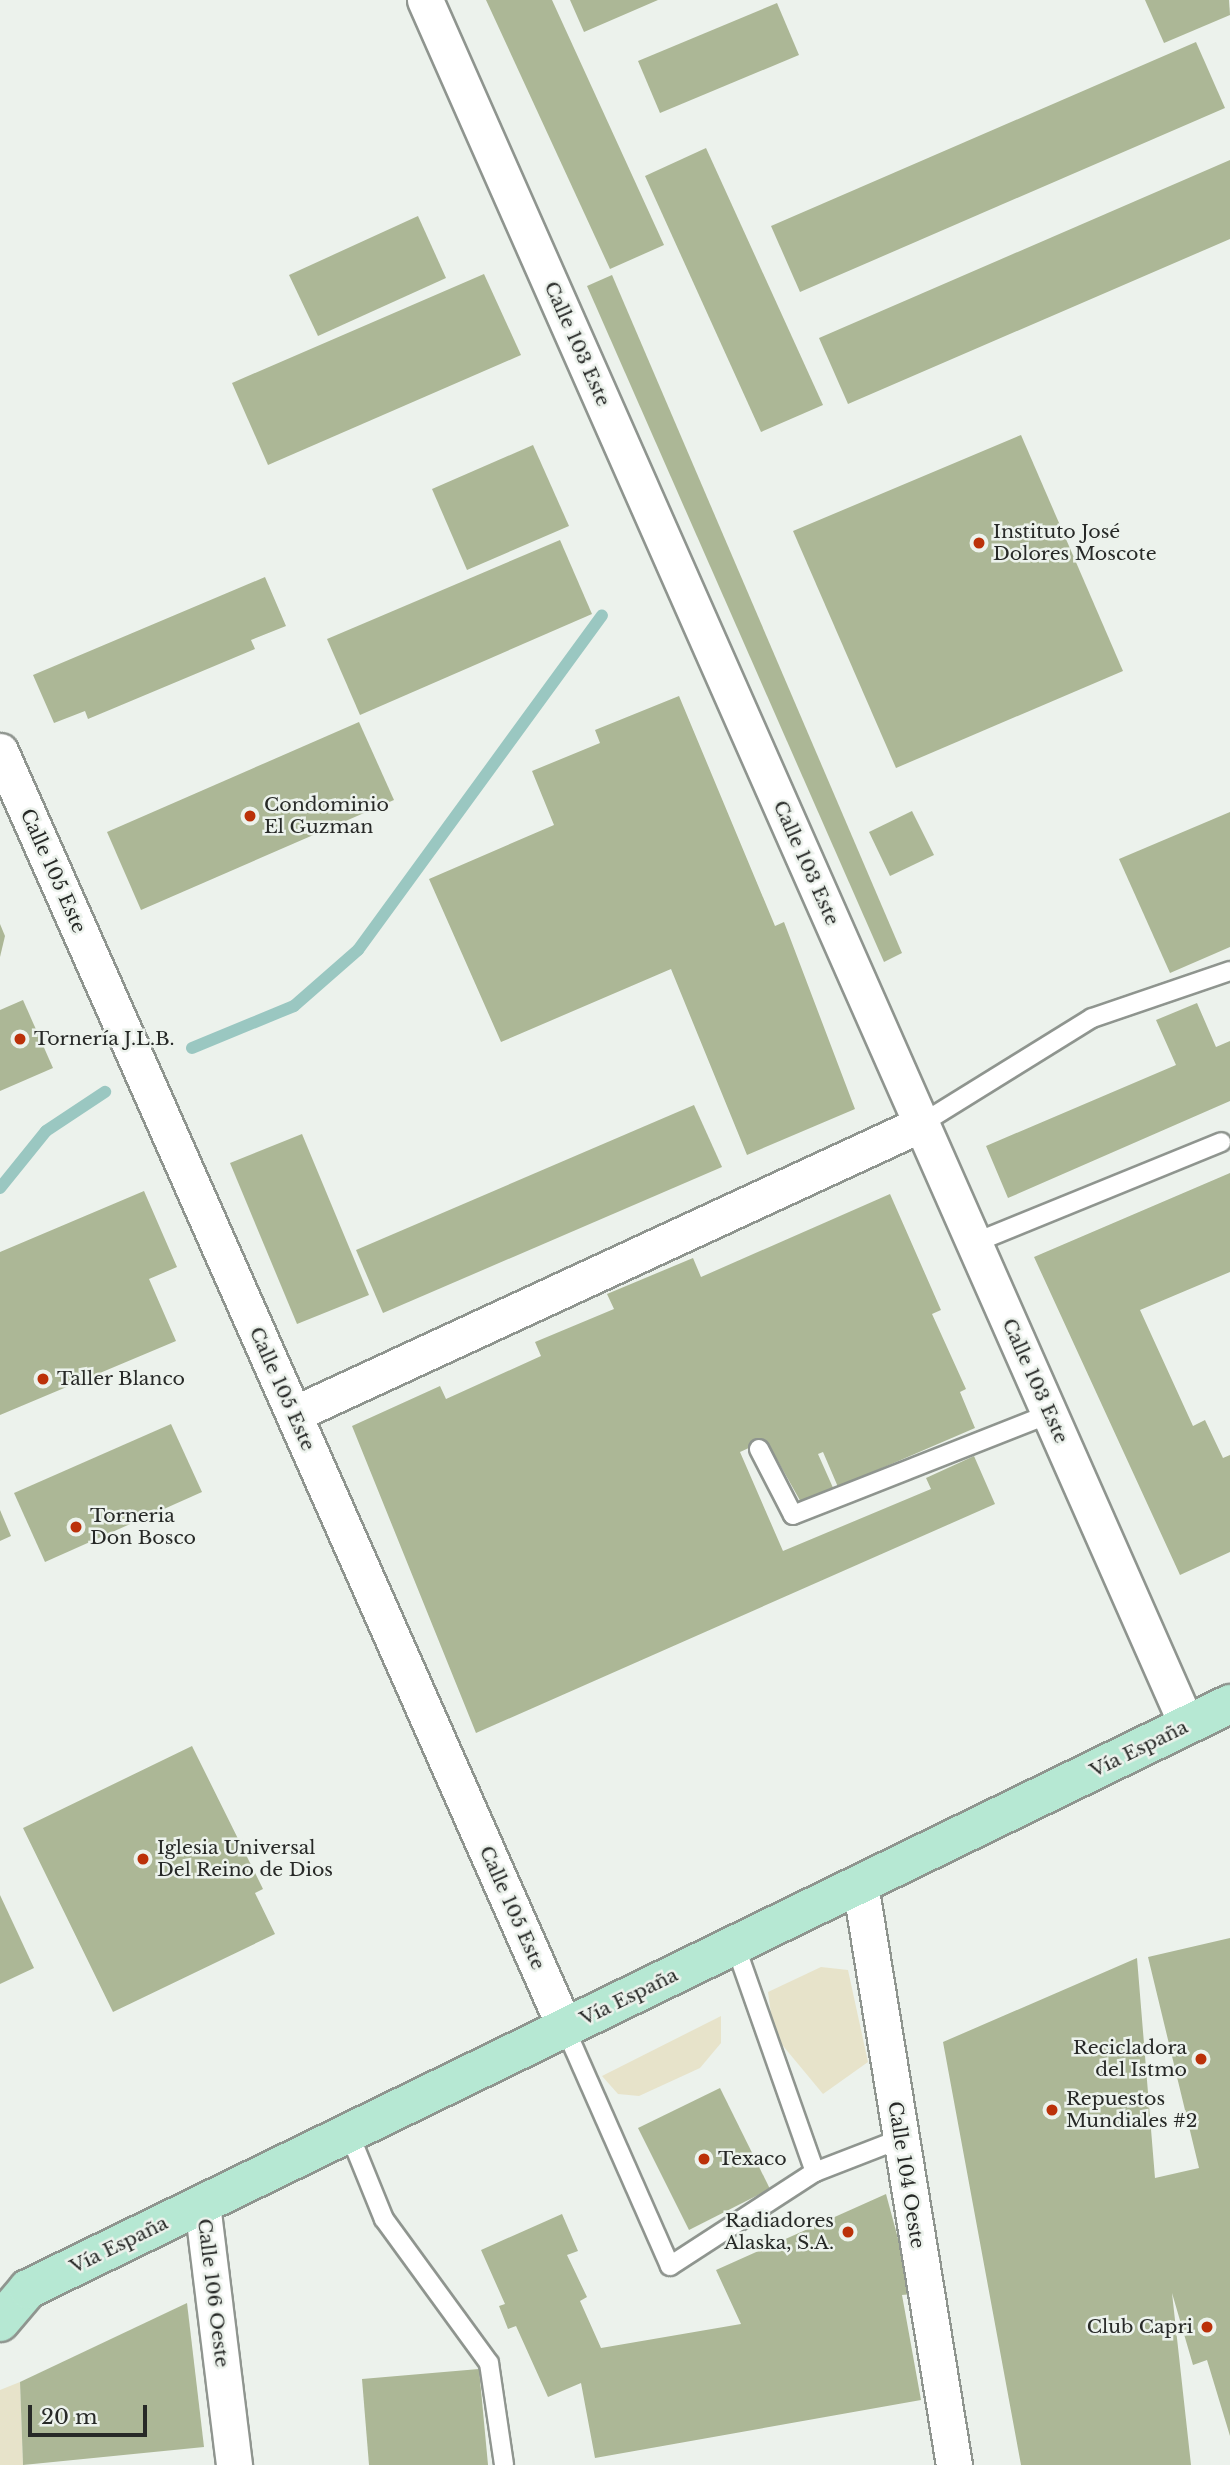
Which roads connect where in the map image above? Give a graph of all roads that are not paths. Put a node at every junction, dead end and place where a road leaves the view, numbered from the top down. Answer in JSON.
{"nodes":[{"id":1,"x":425,"y":0,"type":"edge"},
{"id":2,"x":0,"y":751,"type":"edge"},
{"id":3,"x":1230,"y":971,"type":"edge"},
{"id":4,"x":921,"y":1124,"type":"junction"},
{"id":5,"x":1222,"y":1142,"type":"dead end"},
{"id":6,"x":974,"y":1243,"type":"junction"},
{"id":7,"x":1049,"y":1414,"type":"junction"},
{"id":8,"x":293,"y":1415,"type":"junction"},
{"id":9,"x":759,"y":1449,"type":"dead end"},
{"id":10,"x":1230,"y":1704,"type":"edge"},
{"id":11,"x":1187,"y":1725,"type":"junction"},
{"id":12,"x":860,"y":1884,"type":"junction"},
{"id":13,"x":735,"y":1945,"type":"junction"},
{"id":14,"x":565,"y":2028,"type":"junction"},
{"id":15,"x":349,"y":2133,"type":"junction"},
{"id":16,"x":900,"y":2139,"type":"junction"},
{"id":17,"x":816,"y":2172,"type":"junction"},
{"id":18,"x":202,"y":2204,"type":"junction"},
{"id":19,"x":14,"y":2288,"type":"edge"},
{"id":20,"x":0,"y":2322,"type":"edge"},
{"id":21,"x":234,"y":2465,"type":"edge"},
{"id":22,"x":505,"y":2465,"type":"edge"},
{"id":23,"x":954,"y":2465,"type":"edge"}],
"edges":[{"from":1,"to":4,"type":"street","name":"Calle 103 Este"},
{"from":2,"to":8,"type":"street","name":"Calle 105 Este"},
{"from":3,"to":4,"type":"lane"},
{"from":4,"to":6,"type":"street","name":"Calle 103 Este"},
{"from":4,"to":8,"type":"street"},
{"from":5,"to":6,"type":"lane"},
{"from":6,"to":7,"type":"street","name":"Calle 103 Este"},
{"from":7,"to":9,"type":"lane"},
{"from":7,"to":11,"type":"street","name":"Calle 103 Este"},
{"from":8,"to":14,"type":"street","name":"Calle 105 Este"},
{"from":10,"to":11,"type":"main road","name":"Vía España"},
{"from":11,"to":12,"type":"main road","name":"Vía España"},
{"from":12,"to":13,"type":"main road","name":"Vía España"},
{"from":12,"to":16,"type":"street","name":"Calle 104 Oeste"},
{"from":13,"to":14,"type":"main road","name":"Vía España"},
{"from":13,"to":17,"type":"lane"},
{"from":14,"to":15,"type":"main road","name":"Vía España"},
{"from":14,"to":17,"type":"lane"},
{"from":15,"to":18,"type":"main road","name":"Vía España"},
{"from":15,"to":22,"type":"lane"},
{"from":16,"to":17,"type":"lane"},
{"from":16,"to":23,"type":"street","name":"Calle 104 Oeste"},
{"from":18,"to":19,"type":"main road","name":"Vía España"},
{"from":18,"to":21,"type":"street","name":"Calle 106 Oeste"},
{"from":19,"to":20,"type":"main road","name":"Vía España"}]}
